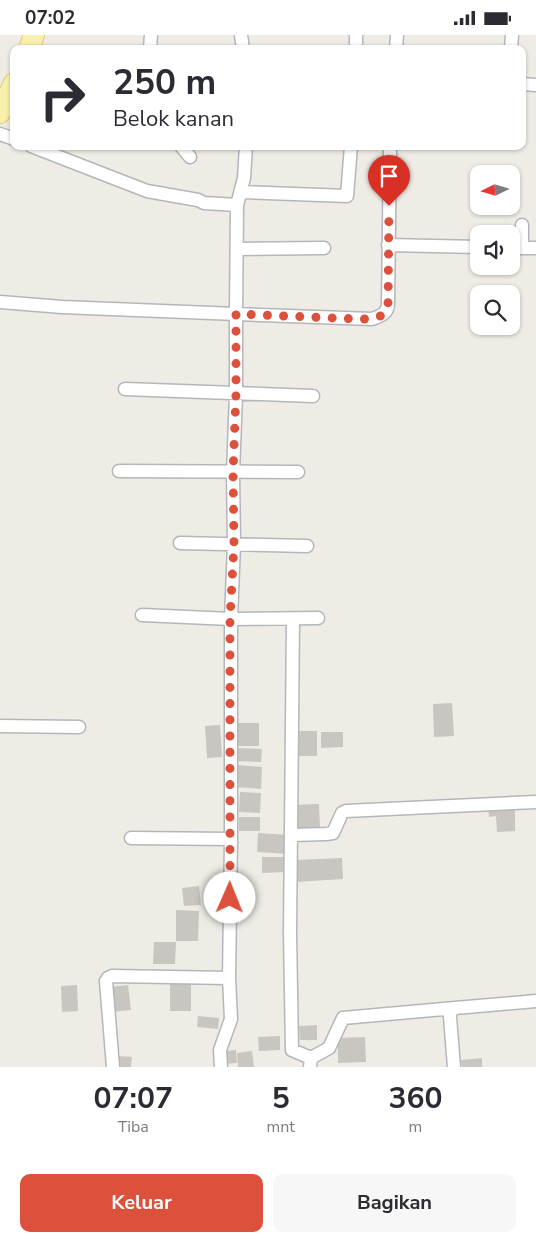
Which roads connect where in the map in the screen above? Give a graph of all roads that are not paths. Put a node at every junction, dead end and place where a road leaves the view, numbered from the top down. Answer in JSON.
{"nodes":[{"id":1,"x":10,"y":92,"type":"edge"},
{"id":2,"x":0,"y":113,"type":"edge"},
{"id":3,"x":41,"y":150,"type":"edge"},
{"id":4,"x":184,"y":150,"type":"edge"},
{"id":5,"x":246,"y":150,"type":"edge"},
{"id":6,"x":351,"y":150,"type":"edge"},
{"id":7,"x":390,"y":150,"type":"edge"},
{"id":8,"x":190,"y":157,"type":"dead end"},
{"id":9,"x":241,"y":192,"type":"junction"},
{"id":10,"x":237,"y":205,"type":"junction"},
{"id":11,"x":522,"y":225,"type":"dead end"},
{"id":12,"x":520,"y":234,"type":"edge"},
{"id":13,"x":388,"y":245,"type":"junction"},
{"id":14,"x":470,"y":247,"type":"edge"},
{"id":15,"x":324,"y":248,"type":"dead end"},
{"id":16,"x":520,"y":248,"type":"edge"},
{"id":17,"x":536,"y":248,"type":"edge"},
{"id":18,"x":237,"y":249,"type":"junction"},
{"id":19,"x":0,"y":302,"type":"edge"},
{"id":20,"x":236,"y":314,"type":"junction"},
{"id":21,"x":125,"y":389,"type":"dead end"},
{"id":22,"x":236,"y":394,"type":"junction"},
{"id":23,"x":313,"y":396,"type":"dead end"},
{"id":24,"x":119,"y":471,"type":"dead end"},
{"id":25,"x":233,"y":473,"type":"junction"},
{"id":26,"x":298,"y":473,"type":"dead end"},
{"id":27,"x":180,"y":543,"type":"dead end"},
{"id":28,"x":234,"y":544,"type":"junction"},
{"id":29,"x":307,"y":546,"type":"dead end"},
{"id":30,"x":142,"y":615,"type":"dead end"},
{"id":31,"x":318,"y":618,"type":"dead end"},
{"id":32,"x":230,"y":619,"type":"junction"},
{"id":33,"x":294,"y":619,"type":"junction"},
{"id":34,"x":0,"y":726,"type":"edge"},
{"id":35,"x":79,"y":727,"type":"dead end"},
{"id":36,"x":536,"y":802,"type":"edge"},
{"id":37,"x":291,"y":835,"type":"junction"},
{"id":38,"x":131,"y":838,"type":"dead end"},
{"id":39,"x":231,"y":839,"type":"junction"},
{"id":40,"x":229,"y":978,"type":"junction"},
{"id":41,"x":536,"y":1001,"type":"edge"},
{"id":42,"x":454,"y":1008,"type":"junction"},
{"id":43,"x":310,"y":1062,"type":"edge"},
{"id":44,"x":112,"y":1067,"type":"edge"},
{"id":45,"x":212,"y":1067,"type":"edge"},
{"id":46,"x":221,"y":1067,"type":"edge"},
{"id":47,"x":454,"y":1067,"type":"edge"}],
"edges":[{"from":1,"to":2,"type":"main road"},
{"from":3,"to":10,"type":"street"},
{"from":4,"to":8,"type":"street"},
{"from":5,"to":9,"type":"street"},
{"from":6,"to":9,"type":"street"},
{"from":7,"to":13,"type":"street"},
{"from":9,"to":10,"type":"street"},
{"from":10,"to":18,"type":"street"},
{"from":11,"to":12,"type":"street"},
{"from":13,"to":14,"type":"street"},
{"from":13,"to":20,"type":"street"},
{"from":15,"to":18,"type":"street"},
{"from":16,"to":17,"type":"street"},
{"from":18,"to":20,"type":"street"},
{"from":19,"to":20,"type":"street"},
{"from":20,"to":22,"type":"street"},
{"from":21,"to":22,"type":"street"},
{"from":22,"to":23,"type":"street"},
{"from":22,"to":25,"type":"street"},
{"from":24,"to":25,"type":"street"},
{"from":25,"to":26,"type":"street"},
{"from":25,"to":28,"type":"street"},
{"from":27,"to":28,"type":"street"},
{"from":28,"to":29,"type":"street"},
{"from":28,"to":32,"type":"street"},
{"from":30,"to":32,"type":"street"},
{"from":31,"to":33,"type":"street"},
{"from":32,"to":33,"type":"street"},
{"from":32,"to":39,"type":"street"},
{"from":33,"to":37,"type":"street"},
{"from":34,"to":35,"type":"street"},
{"from":36,"to":37,"type":"street"},
{"from":37,"to":43,"type":"street"},
{"from":38,"to":39,"type":"street"},
{"from":39,"to":40,"type":"street"},
{"from":40,"to":44,"type":"street"},
{"from":40,"to":46,"type":"street"},
{"from":41,"to":42,"type":"street"},
{"from":42,"to":43,"type":"street"},
{"from":42,"to":47,"type":"street"},
{"from":45,"to":46,"type":"street"}]}
